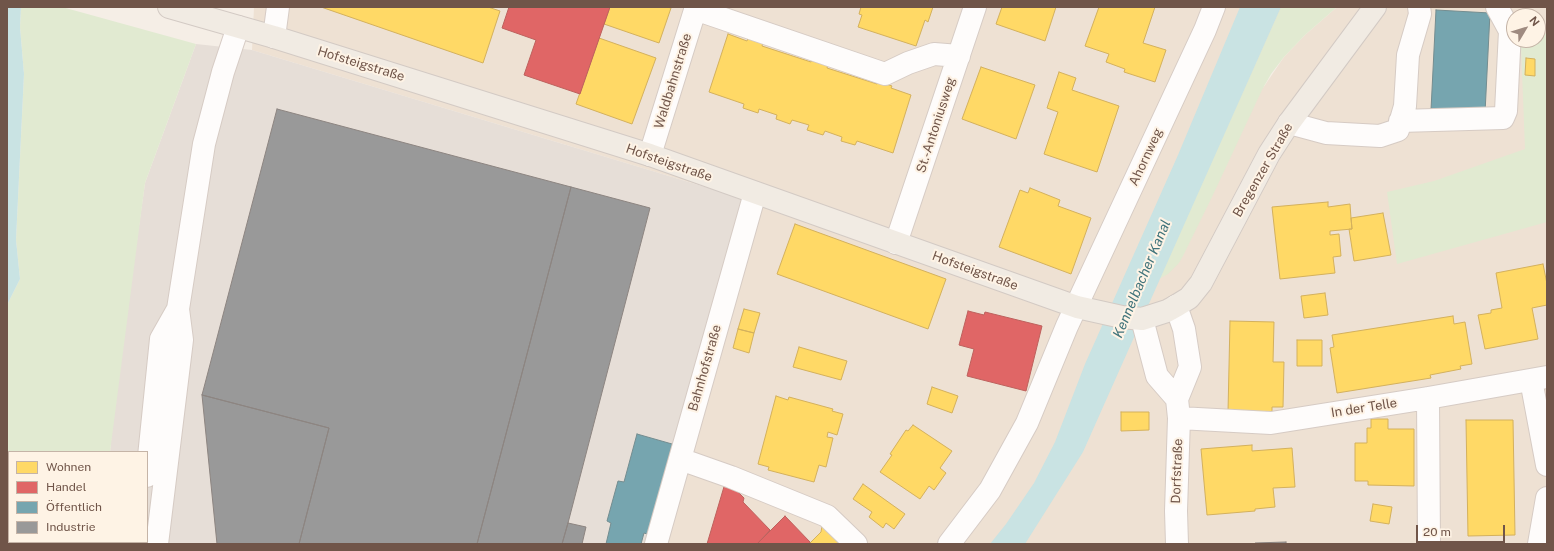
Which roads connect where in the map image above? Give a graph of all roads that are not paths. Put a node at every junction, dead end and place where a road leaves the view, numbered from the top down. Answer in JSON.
{"nodes":[{"id":1,"x":168,"y":7,"type":"edge"},
{"id":2,"x":278,"y":7,"type":"edge"},
{"id":3,"x":975,"y":7,"type":"edge"},
{"id":4,"x":1214,"y":7,"type":"edge"},
{"id":5,"x":1375,"y":7,"type":"edge"},
{"id":6,"x":1419,"y":7,"type":"edge"},
{"id":7,"x":1497,"y":7,"type":"edge"},
{"id":8,"x":696,"y":8,"type":"edge"},
{"id":9,"x":238,"y":27,"type":"junction"},
{"id":10,"x":274,"y":37,"type":"junction"},
{"id":11,"x":959,"y":56,"type":"junction"},
{"id":12,"x":1400,"y":121,"type":"junction"},
{"id":13,"x":1289,"y":123,"type":"junction"},
{"id":14,"x":650,"y":155,"type":"junction"},
{"id":15,"x":755,"y":193,"type":"junction"},
{"id":16,"x":896,"y":243,"type":"junction"},
{"id":17,"x":1077,"y":307,"type":"junction"},
{"id":18,"x":1171,"y":308,"type":"junction"},
{"id":19,"x":178,"y":309,"type":"junction"},
{"id":20,"x":1142,"y":319,"type":"junction"},
{"id":21,"x":1539,"y":378,"type":"edge"},
{"id":22,"x":1428,"y":398,"type":"junction"},
{"id":23,"x":1178,"y":409,"type":"junction"},
{"id":24,"x":680,"y":459,"type":"junction"},
{"id":25,"x":1547,"y":465,"type":"edge"},
{"id":26,"x":148,"y":466,"type":"edge"},
{"id":27,"x":1547,"y":498,"type":"edge"},
{"id":28,"x":157,"y":544,"type":"edge"},
{"id":29,"x":656,"y":544,"type":"edge"},
{"id":30,"x":856,"y":544,"type":"edge"},
{"id":31,"x":949,"y":544,"type":"edge"},
{"id":32,"x":1177,"y":544,"type":"edge"},
{"id":33,"x":1429,"y":544,"type":"edge"},
{"id":34,"x":1539,"y":544,"type":"edge"}],
"edges":[{"from":1,"to":9,"type":"main road","name":"Hofsteigstraße"},
{"from":2,"to":10,"type":"street"},
{"from":3,"to":11,"type":"street","name":"St.-Antoniusweg"},
{"from":4,"to":17,"type":"street","name":"Ahornweg"},
{"from":5,"to":13,"type":"main road","name":"Bregenzer Straße"},
{"from":6,"to":12,"type":"street"},
{"from":7,"to":12,"type":"street"},
{"from":8,"to":11,"type":"street"},
{"from":8,"to":14,"type":"street","name":"Waldbahnstraße"},
{"from":9,"to":10,"type":"main road","name":"Hofsteigstraße"},
{"from":9,"to":19,"type":"street"},
{"from":10,"to":14,"type":"main road","name":"Hofsteigstraße"},
{"from":11,"to":16,"type":"street","name":"St.-Antoniusweg"},
{"from":12,"to":13,"type":"street"},
{"from":13,"to":18,"type":"main road","name":"Bregenzer Straße"},
{"from":14,"to":15,"type":"main road","name":"Hofsteigstraße"},
{"from":15,"to":16,"type":"main road","name":"Hofsteigstraße"},
{"from":15,"to":24,"type":"street","name":"Bahnhofstraße"},
{"from":16,"to":17,"type":"main road","name":"Hofsteigstraße"},
{"from":17,"to":20,"type":"main road","name":"Hofsteigstraße"},
{"from":17,"to":31,"type":"street","name":"Ahornweg"},
{"from":18,"to":20,"type":"main road","name":"Hofsteigstraße"},
{"from":18,"to":23,"type":"street","name":"Dorfstraße"},
{"from":19,"to":26,"type":"street"},
{"from":19,"to":28,"type":"street"},
{"from":20,"to":23,"type":"street"},
{"from":21,"to":22,"type":"street","name":"In der Telle"},
{"from":21,"to":25,"type":"street"},
{"from":22,"to":23,"type":"street","name":"In der Telle"},
{"from":22,"to":33,"type":"street"},
{"from":23,"to":32,"type":"street","name":"Dorfstraße"},
{"from":24,"to":29,"type":"street","name":"Bahnhofstraße"},
{"from":24,"to":30,"type":"street"},
{"from":27,"to":34,"type":"street"}]}
